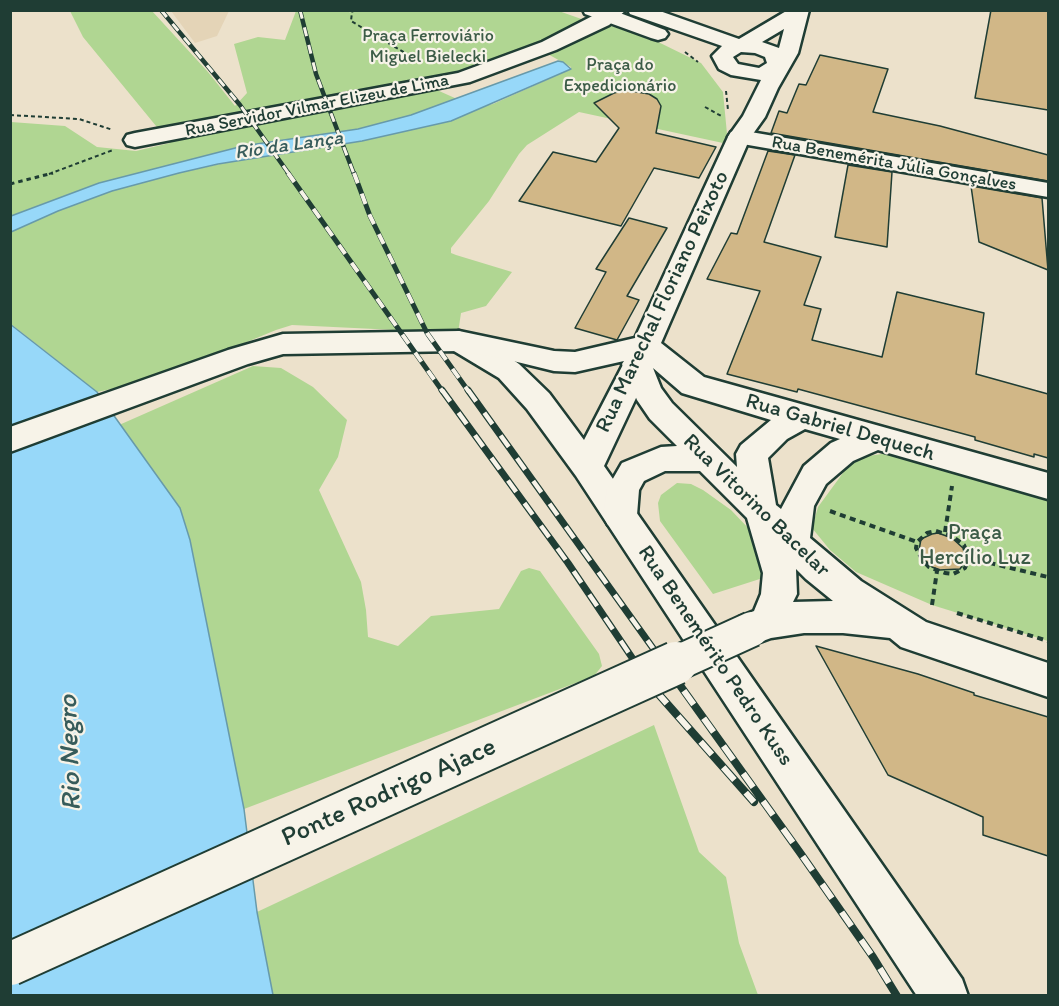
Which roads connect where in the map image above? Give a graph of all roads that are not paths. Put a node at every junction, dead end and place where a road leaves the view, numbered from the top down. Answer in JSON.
{"nodes":[{"id":1,"x":637,"y":10,"type":"edge"},
{"id":2,"x":606,"y":12,"type":"edge"},
{"id":3,"x":798,"y":12,"type":"edge"},
{"id":4,"x":759,"y":35,"type":"junction"},
{"id":5,"x":741,"y":46,"type":"junction"},
{"id":6,"x":692,"y":54,"type":"junction"},
{"id":7,"x":722,"y":56,"type":"junction"},
{"id":8,"x":779,"y":61,"type":"junction"},
{"id":9,"x":734,"y":83,"type":"junction"},
{"id":10,"x":734,"y":129,"type":"junction"},
{"id":11,"x":135,"y":140,"type":"road end"},
{"id":12,"x":1048,"y":190,"type":"edge"},
{"id":13,"x":459,"y":341,"type":"junction"},
{"id":14,"x":641,"y":355,"type":"junction"},
{"id":15,"x":802,"y":417,"type":"junction"},
{"id":16,"x":876,"y":438,"type":"junction"},
{"id":17,"x":10,"y":440,"type":"edge"},
{"id":18,"x":710,"y":458,"type":"junction"},
{"id":19,"x":587,"y":467,"type":"junction"},
{"id":20,"x":1048,"y":486,"type":"edge"},
{"id":21,"x":761,"y":510,"type":"junction"},
{"id":22,"x":620,"y":515,"type":"junction"},
{"id":23,"x":793,"y":542,"type":"junction"},
{"id":24,"x":911,"y":612,"type":"junction"},
{"id":25,"x":760,"y":626,"type":"junction"},
{"id":26,"x":1048,"y":662,"type":"edge"},
{"id":27,"x":1048,"y":680,"type":"edge"},
{"id":28,"x":10,"y":964,"type":"edge"},
{"id":29,"x":945,"y":996,"type":"edge"}],
"edges":[{"from":1,"to":5,"type":"main road"},
{"from":2,"to":6,"type":"main road"},
{"from":2,"to":11,"type":"main road","name":"Rua Servidor Vilmar Elizeu de Lima"},
{"from":3,"to":4,"type":"main road","name":"Rua Marechal Floriano Peixoto"},
{"from":3,"to":8,"type":"main road","name":"Rua Marechal Floriano Peixoto"},
{"from":4,"to":5,"type":"main road","name":"Rua Marechal Floriano Peixoto"},
{"from":4,"to":8,"type":"main road"},
{"from":5,"to":7,"type":"main road","name":"Rua Marechal Floriano Peixoto"},
{"from":5,"to":8,"type":"main road"},
{"from":6,"to":7,"type":"main road"},
{"from":6,"to":9,"type":"main road"},
{"from":7,"to":9,"type":"main road"},
{"from":8,"to":9,"type":"main road"},
{"from":8,"to":10,"type":"main road","name":"Rua Marechal Floriano Peixoto"},
{"from":9,"to":10,"type":"main road","name":"Rua Marechal Floriano Peixoto"},
{"from":10,"to":12,"type":"main road","name":"Rua Benemérita Júlia Gonçalves"},
{"from":10,"to":14,"type":"main road","name":"Rua Marechal Floriano Peixoto"},
{"from":13,"to":14,"type":"main road"},
{"from":13,"to":17,"type":"main road"},
{"from":13,"to":19,"type":"main road","name":"Rua Benemérito Pedro Kuss"},
{"from":14,"to":15,"type":"main road","name":"Rua Gabriel Dequech"},
{"from":14,"to":18,"type":"main road","name":"Rua Vitorino Bacelar"},
{"from":14,"to":19,"type":"main road","name":"Rua Marechal Floriano Peixoto"},
{"from":15,"to":16,"type":"main road","name":"Rua Gabriel Dequech"},
{"from":15,"to":21,"type":"main road"},
{"from":16,"to":20,"type":"main road","name":"Rua Gabriel Dequech"},
{"from":16,"to":23,"type":"main road"},
{"from":18,"to":21,"type":"main road","name":"Rua Vitorino Bacelar"},
{"from":18,"to":22,"type":"main road"},
{"from":19,"to":22,"type":"main road","name":"Rua Benemérito Pedro Kuss"},
{"from":21,"to":23,"type":"main road","name":"Rua Vitorino Bacelar"},
{"from":21,"to":25,"type":"main road"},
{"from":22,"to":29,"type":"main road","name":"Rua Benemérito Pedro Kuss"},
{"from":23,"to":24,"type":"main road","name":"Rua Vitorino Bacelar"},
{"from":24,"to":25,"type":"main road","name":"Ponte Rodrigo Ajace"},
{"from":24,"to":26,"type":"main road"},
{"from":24,"to":27,"type":"main road","name":"Rua Vitorino Bacelar"},
{"from":25,"to":28,"type":"main road","name":"Ponte Rodrigo Ajace","bridge":true}]}
